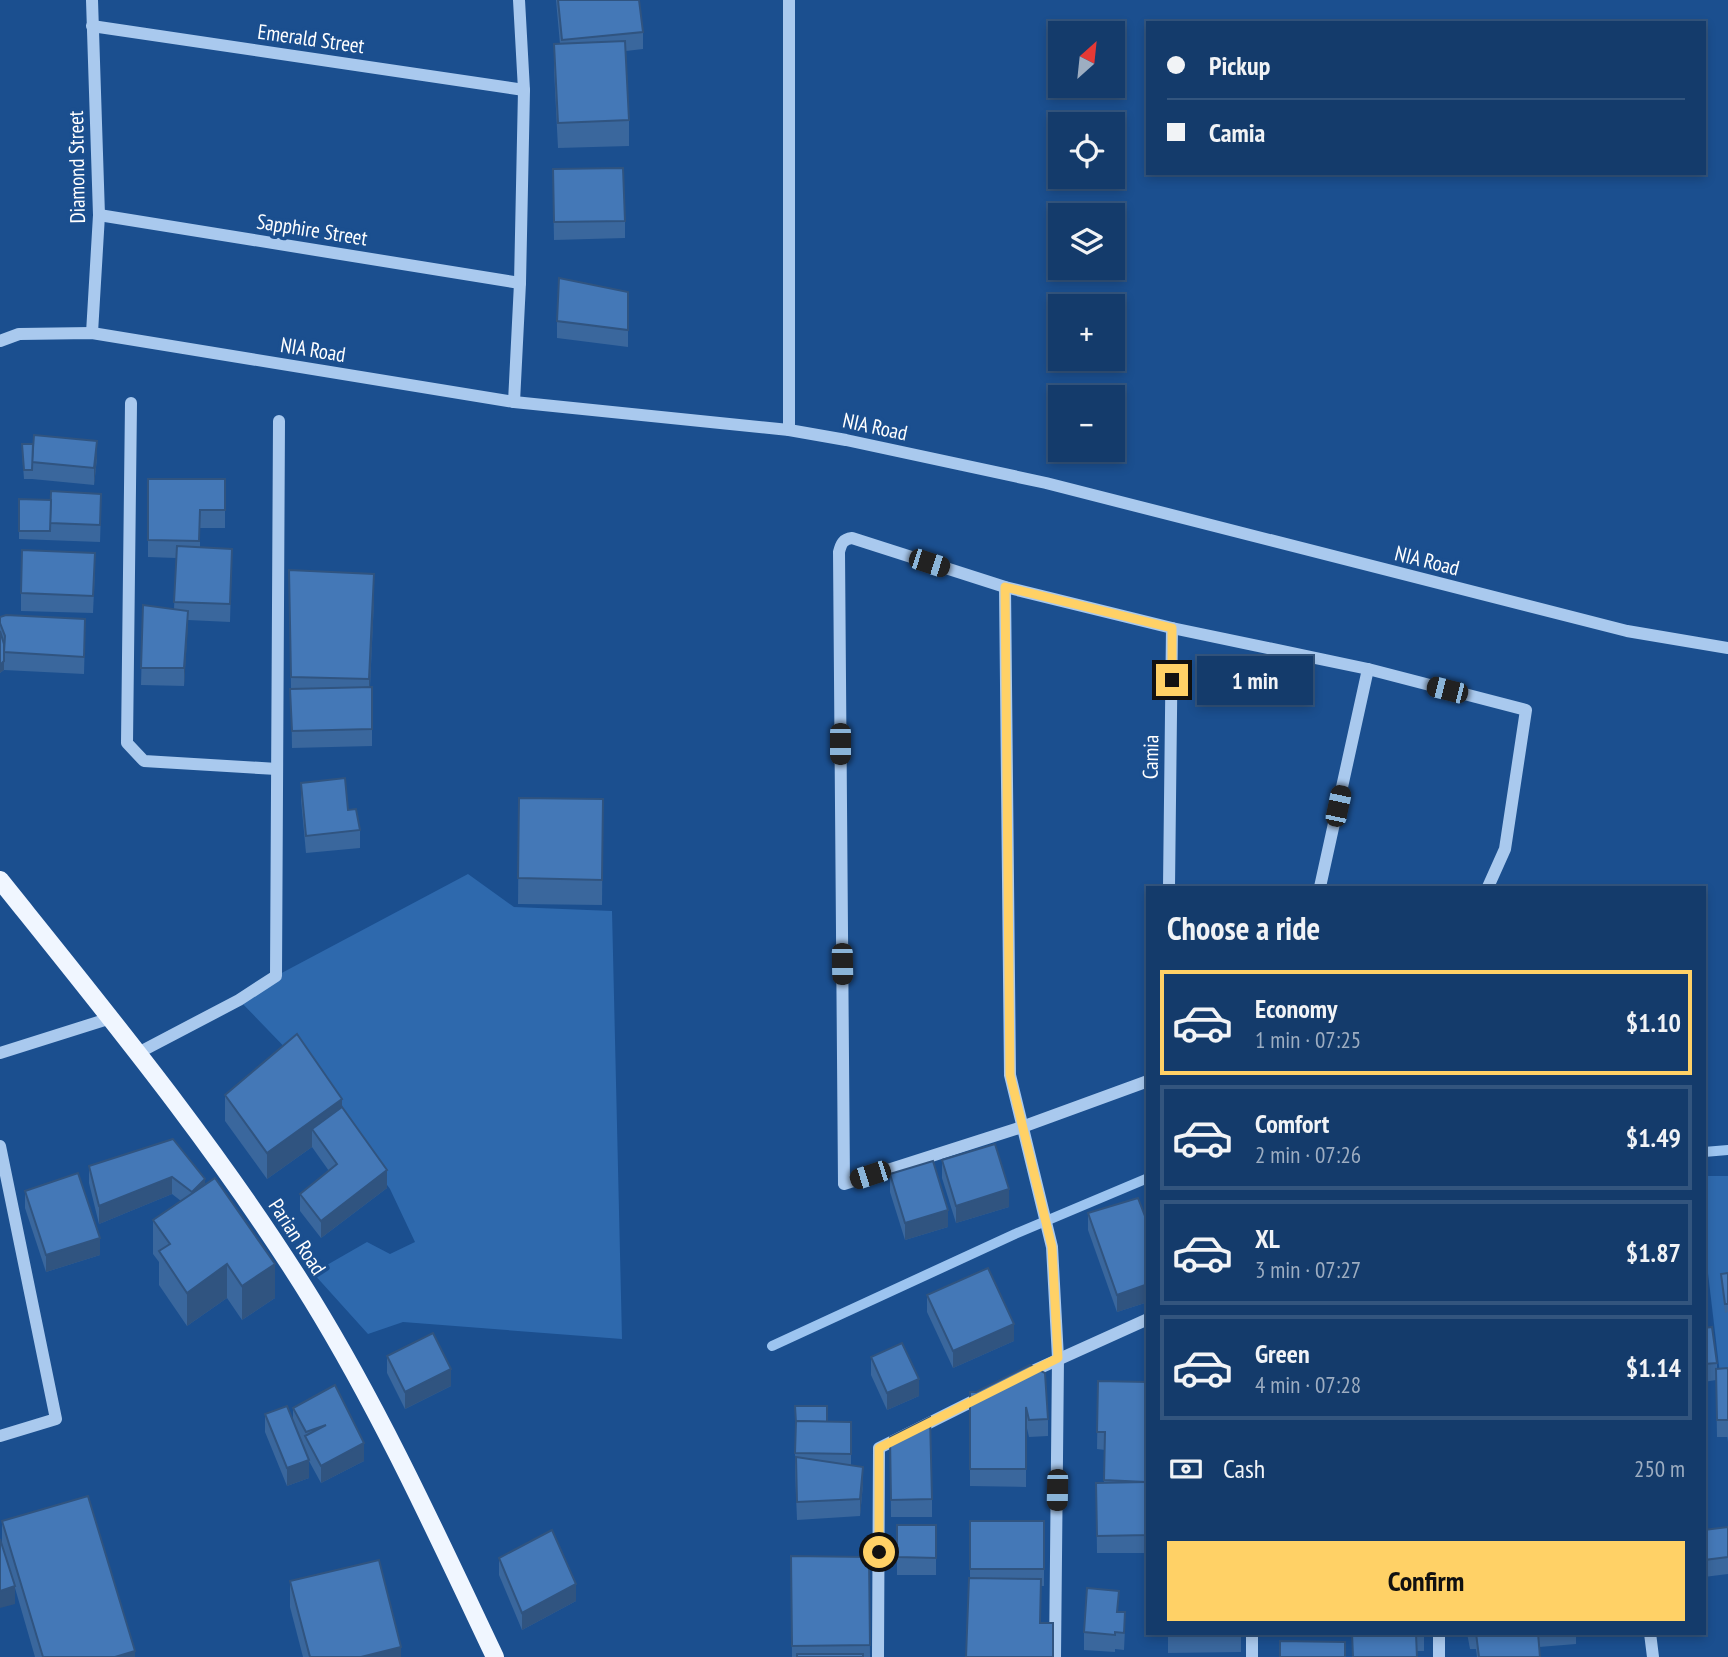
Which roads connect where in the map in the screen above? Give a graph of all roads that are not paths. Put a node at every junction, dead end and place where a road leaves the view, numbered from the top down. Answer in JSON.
{"nodes":[{"id":1,"x":92,"y":0,"type":"edge"},
{"id":2,"x":519,"y":0,"type":"edge"},
{"id":3,"x":789,"y":0,"type":"edge"},
{"id":4,"x":92,"y":26,"type":"junction"},
{"id":5,"x":524,"y":90,"type":"junction"},
{"id":6,"x":99,"y":215,"type":"junction"},
{"id":7,"x":520,"y":284,"type":"junction"},
{"id":8,"x":92,"y":333,"type":"junction"},
{"id":9,"x":0,"y":341,"type":"edge"},
{"id":10,"x":514,"y":402,"type":"junction"},
{"id":11,"x":131,"y":403,"type":"dead end"},
{"id":12,"x":279,"y":421,"type":"dead end"},
{"id":13,"x":789,"y":430,"type":"junction"},
{"id":14,"x":1005,"y":587,"type":"junction"},
{"id":15,"x":1172,"y":628,"type":"junction"},
{"id":16,"x":1728,"y":648,"type":"edge"},
{"id":17,"x":1368,"y":669,"type":"junction"},
{"id":18,"x":277,"y":769,"type":"junction"},
{"id":19,"x":0,"y":880,"type":"edge"},
{"id":20,"x":1169,"y":886,"type":"edge"},
{"id":21,"x":1321,"y":886,"type":"edge"},
{"id":22,"x":1488,"y":886,"type":"edge"},
{"id":23,"x":111,"y":1018,"type":"junction"},
{"id":24,"x":0,"y":1053,"type":"edge"},
{"id":25,"x":138,"y":1053,"type":"junction"},
{"id":26,"x":1146,"y":1082,"type":"edge"},
{"id":27,"x":1022,"y":1127,"type":"junction"},
{"id":28,"x":0,"y":1146,"type":"edge"},
{"id":29,"x":1146,"y":1320,"type":"edge"},
{"id":30,"x":1058,"y":1358,"type":"junction"},
{"id":31,"x":0,"y":1436,"type":"edge"},
{"id":32,"x":1252,"y":1635,"type":"edge"},
{"id":33,"x":1439,"y":1635,"type":"edge"},
{"id":34,"x":1650,"y":1635,"type":"edge"},
{"id":35,"x":495,"y":1657,"type":"edge"},
{"id":36,"x":878,"y":1657,"type":"edge"},
{"id":37,"x":1055,"y":1657,"type":"edge"},
{"id":38,"x":1252,"y":1657,"type":"edge"},
{"id":39,"x":1439,"y":1657,"type":"edge"},
{"id":40,"x":1653,"y":1657,"type":"edge"}],
"edges":[{"from":1,"to":4,"type":"street","name":"Diamond Street"},
{"from":2,"to":5,"type":"street"},
{"from":3,"to":13,"type":"street"},
{"from":4,"to":5,"type":"street","name":"Emerald Street"},
{"from":4,"to":6,"type":"street","name":"Diamond Street"},
{"from":5,"to":7,"type":"street"},
{"from":6,"to":7,"type":"street","name":"Sapphire Street"},
{"from":6,"to":8,"type":"street","name":"Diamond Street"},
{"from":7,"to":10,"type":"street"},
{"from":8,"to":9,"type":"street","name":"NIA Road"},
{"from":8,"to":10,"type":"street","name":"NIA Road"},
{"from":10,"to":13,"type":"street","name":"NIA Road"},
{"from":11,"to":18,"type":"street"},
{"from":12,"to":18,"type":"street"},
{"from":13,"to":16,"type":"street","name":"NIA Road"},
{"from":14,"to":15,"type":"street"},
{"from":14,"to":27,"type":"street"},
{"from":14,"to":27,"type":"street"},
{"from":15,"to":17,"type":"street"},
{"from":15,"to":20,"type":"street","name":"Camia"},
{"from":17,"to":21,"type":"street"},
{"from":17,"to":22,"type":"street"},
{"from":18,"to":25,"type":"street"},
{"from":19,"to":23,"type":"main road","name":"Parian Road"},
{"from":23,"to":24,"type":"street"},
{"from":23,"to":25,"type":"main road","name":"Parian Road"},
{"from":25,"to":35,"type":"main road","name":"Parian Road"},
{"from":26,"to":27,"type":"street"},
{"from":27,"to":30,"type":"street"},
{"from":28,"to":31,"type":"street"},
{"from":29,"to":30,"type":"street"},
{"from":30,"to":36,"type":"street"},
{"from":30,"to":37,"type":"street"},
{"from":32,"to":38,"type":"street"},
{"from":33,"to":39,"type":"street"},
{"from":34,"to":40,"type":"street"}]}
